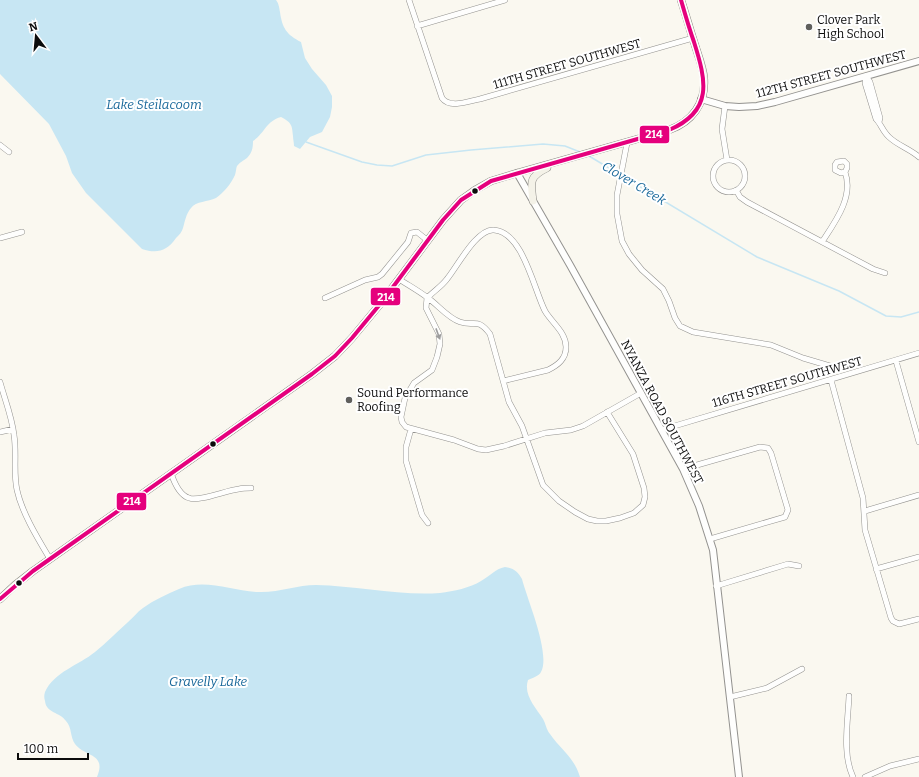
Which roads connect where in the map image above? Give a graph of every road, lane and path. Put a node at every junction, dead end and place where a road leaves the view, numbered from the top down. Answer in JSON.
{"nodes":[{"id":1,"x":409,"y":0,"type":"edge"},
{"id":2,"x":504,"y":0,"type":"edge"},
{"id":3,"x":682,"y":0,"type":"edge"},
{"id":4,"x":417,"y":26,"type":"junction"},
{"id":5,"x":693,"y":38,"type":"junction"},
{"id":6,"x":919,"y":61,"type":"edge"},
{"id":7,"x":866,"y":76,"type":"junction"},
{"id":8,"x":701,"y":99,"type":"junction"},
{"id":9,"x":725,"y":106,"type":"junction"},
{"id":10,"x":627,"y":143,"type":"junction"},
{"id":11,"x":0,"y":145,"type":"edge"},
{"id":12,"x":9,"y":152,"type":"dead end"},
{"id":13,"x":919,"y":157,"type":"edge"},
{"id":14,"x":566,"y":159,"type":"junction"},
{"id":15,"x":727,"y":160,"type":"junction"},
{"id":16,"x":845,"y":172,"type":"dead end"},
{"id":17,"x":517,"y":173,"type":"junction"},
{"id":18,"x":736,"y":190,"type":"junction"},
{"id":19,"x":534,"y":201,"type":"junction"},
{"id":20,"x":22,"y":232,"type":"dead end"},
{"id":21,"x":0,"y":238,"type":"edge"},
{"id":22,"x":428,"y":240,"type":"junction"},
{"id":23,"x":822,"y":242,"type":"junction"},
{"id":24,"x":885,"y":273,"type":"dead end"},
{"id":25,"x":399,"y":279,"type":"junction"},
{"id":26,"x":325,"y":298,"type":"dead end"},
{"id":27,"x":428,"y":298,"type":"junction"},
{"id":28,"x":919,"y":353,"type":"edge"},
{"id":29,"x":896,"y":361,"type":"junction"},
{"id":30,"x":842,"y":367,"type":"dead end"},
{"id":31,"x":831,"y":380,"type":"junction"},
{"id":32,"x":503,"y":381,"type":"junction"},
{"id":33,"x":0,"y":382,"type":"edge"},
{"id":34,"x":641,"y":394,"type":"junction"},
{"id":35,"x":608,"y":412,"type":"junction"},
{"id":36,"x":13,"y":429,"type":"junction"},
{"id":37,"x":411,"y":429,"type":"junction"},
{"id":38,"x":661,"y":430,"type":"junction"},
{"id":39,"x":0,"y":432,"type":"edge"},
{"id":40,"x":527,"y":439,"type":"junction"},
{"id":41,"x":919,"y":442,"type":"edge"},
{"id":42,"x":683,"y":469,"type":"junction"},
{"id":43,"x":171,"y":473,"type":"junction"},
{"id":44,"x":251,"y":488,"type":"dead end"},
{"id":45,"x":919,"y":495,"type":"edge"},
{"id":46,"x":865,"y":511,"type":"junction"},
{"id":47,"x":428,"y":523,"type":"dead end"},
{"id":48,"x":710,"y":539,"type":"junction"},
{"id":49,"x":919,"y":557,"type":"edge"},
{"id":50,"x":50,"y":559,"type":"junction"},
{"id":51,"x":799,"y":566,"type":"dead end"},
{"id":52,"x":876,"y":569,"type":"junction"},
{"id":53,"x":716,"y":586,"type":"junction"},
{"id":54,"x":0,"y":598,"type":"edge"},
{"id":55,"x":919,"y":619,"type":"edge"},
{"id":56,"x":802,"y":669,"type":"dead end"},
{"id":57,"x":730,"y":696,"type":"junction"},
{"id":58,"x":849,"y":696,"type":"dead end"},
{"id":59,"x":919,"y":759,"type":"edge"},
{"id":60,"x":739,"y":777,"type":"edge"},
{"id":61,"x":853,"y":777,"type":"edge"},
{"id":62,"x":865,"y":777,"type":"edge"}],
"edges":[{"from":1,"to":4,"type":"street"},
{"from":2,"to":4,"type":"street"},
{"from":3,"to":5,"type":"main road"},
{"from":4,"to":5,"type":"street","name":"111TH STREET SOUTHWEST"},
{"from":5,"to":8,"type":"main road"},
{"from":6,"to":7,"type":"street","name":"112TH STREET SOUTHWEST"},
{"from":7,"to":9,"type":"street","name":"112TH STREET SOUTHWEST"},
{"from":7,"to":13,"type":"street"},
{"from":8,"to":9,"type":"street","name":"112TH STREET SOUTHWEST"},
{"from":8,"to":10,"type":"main road"},
{"from":9,"to":15,"type":"street"},
{"from":10,"to":14,"type":"main road"},
{"from":10,"to":30,"type":"street"},
{"from":11,"to":12,"type":"street"},
{"from":14,"to":17,"type":"main road"},
{"from":14,"to":19,"type":"main road"},
{"from":15,"to":18,"type":"street"},
{"from":15,"to":18,"type":"street"},
{"from":16,"to":23,"type":"street"},
{"from":17,"to":19,"type":"street","name":"NYANZA ROAD SOUTHWEST"},
{"from":17,"to":22,"type":"main road"},
{"from":18,"to":23,"type":"street"},
{"from":19,"to":34,"type":"street","name":"NYANZA ROAD SOUTHWEST"},
{"from":20,"to":21,"type":"street"},
{"from":22,"to":25,"type":"main road"},
{"from":22,"to":26,"type":"street"},
{"from":23,"to":24,"type":"street"},
{"from":25,"to":27,"type":"street"},
{"from":25,"to":43,"type":"main road"},
{"from":27,"to":32,"type":"street"},
{"from":27,"to":32,"type":"street"},
{"from":27,"to":37,"type":"street","one_way":true},
{"from":28,"to":29,"type":"street","name":"116TH STREET SOUTHWEST"},
{"from":29,"to":31,"type":"street","name":"116TH STREET SOUTHWEST"},
{"from":29,"to":41,"type":"street"},
{"from":31,"to":38,"type":"street","name":"116TH STREET SOUTHWEST"},
{"from":31,"to":46,"type":"street"},
{"from":32,"to":40,"type":"street"},
{"from":33,"to":36,"type":"street"},
{"from":34,"to":35,"type":"street"},
{"from":34,"to":38,"type":"street","name":"NYANZA ROAD SOUTHWEST"},
{"from":35,"to":40,"type":"street"},
{"from":35,"to":40,"type":"street"},
{"from":36,"to":39,"type":"street"},
{"from":36,"to":50,"type":"street"},
{"from":37,"to":40,"type":"street"},
{"from":37,"to":47,"type":"street"},
{"from":38,"to":42,"type":"street","name":"NYANZA ROAD SOUTHWEST"},
{"from":42,"to":48,"type":"street","name":"NYANZA ROAD SOUTHWEST"},
{"from":42,"to":48,"type":"street"},
{"from":43,"to":44,"type":"street"},
{"from":43,"to":50,"type":"main road"},
{"from":45,"to":46,"type":"street"},
{"from":46,"to":52,"type":"street"},
{"from":48,"to":53,"type":"street","name":"NYANZA ROAD SOUTHWEST"},
{"from":49,"to":52,"type":"street"},
{"from":50,"to":54,"type":"main road"},
{"from":51,"to":53,"type":"street"},
{"from":52,"to":55,"type":"street"},
{"from":53,"to":57,"type":"street","name":"NYANZA ROAD SOUTHWEST"},
{"from":56,"to":57,"type":"street"},
{"from":57,"to":60,"type":"street","name":"NYANZA ROAD SOUTHWEST"},
{"from":58,"to":61,"type":"street"},
{"from":59,"to":62,"type":"street"}]}
